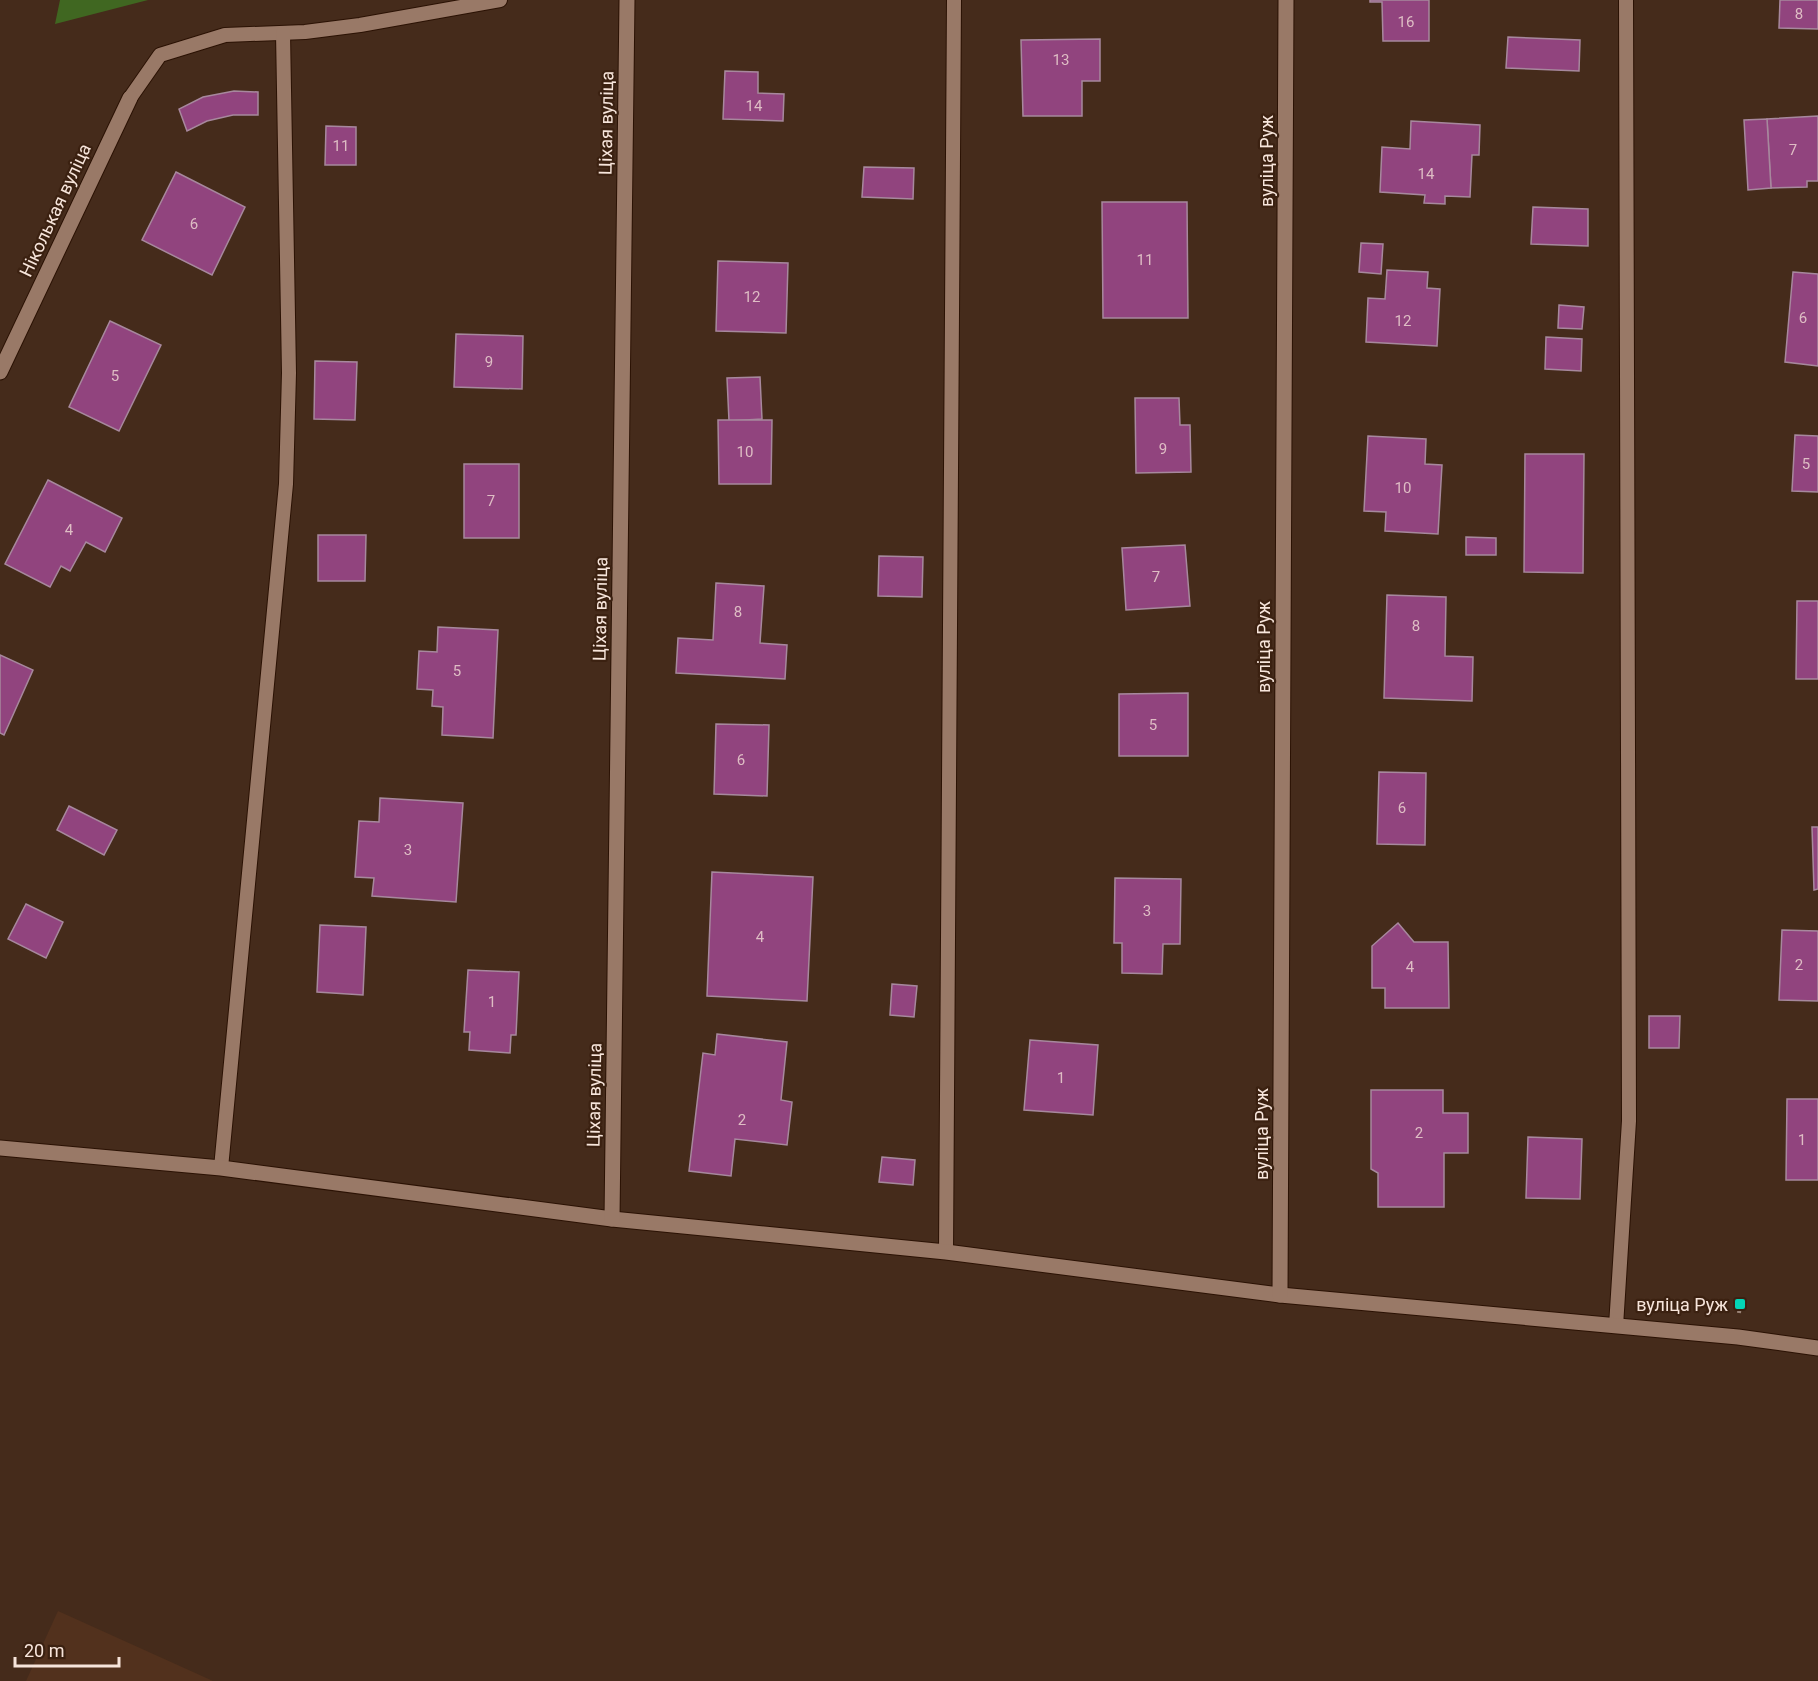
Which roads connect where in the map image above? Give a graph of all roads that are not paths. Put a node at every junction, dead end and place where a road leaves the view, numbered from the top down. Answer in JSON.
{"nodes":[{"id":1,"x":500,"y":0,"type":"edge"},
{"id":2,"x":627,"y":0,"type":"edge"},
{"id":3,"x":954,"y":0,"type":"edge"},
{"id":4,"x":1286,"y":0,"type":"edge"},
{"id":5,"x":1626,"y":0,"type":"edge"},
{"id":6,"x":284,"y":33,"type":"junction"},
{"id":7,"x":130,"y":98,"type":"joint"},
{"id":8,"x":0,"y":372,"type":"edge"},
{"id":9,"x":0,"y":1148,"type":"edge"},
{"id":10,"x":221,"y":1168,"type":"junction"},
{"id":11,"x":612,"y":1219,"type":"junction"},
{"id":12,"x":946,"y":1252,"type":"junction"},
{"id":13,"x":1280,"y":1295,"type":"junction"},
{"id":14,"x":1617,"y":1326,"type":"junction"},
{"id":15,"x":1818,"y":1348,"type":"edge"}],
"edges":[{"from":1,"to":6,"type":"lane"},
{"from":2,"to":11,"type":"street","name":"Ціхая вуліца"},
{"from":3,"to":12,"type":"lane"},
{"from":4,"to":13,"type":"street","name":"вуліца Руж"},
{"from":5,"to":14,"type":"lane"},
{"from":6,"to":7,"type":"lane"},
{"from":6,"to":10,"type":"lane"},
{"from":7,"to":8,"type":"street","name":"Ніколькая вуліца"},
{"from":9,"to":10,"type":"street"},
{"from":10,"to":11,"type":"street"},
{"from":11,"to":12,"type":"street"},
{"from":12,"to":13,"type":"street"},
{"from":13,"to":14,"type":"street"},
{"from":14,"to":15,"type":"street"}]}
